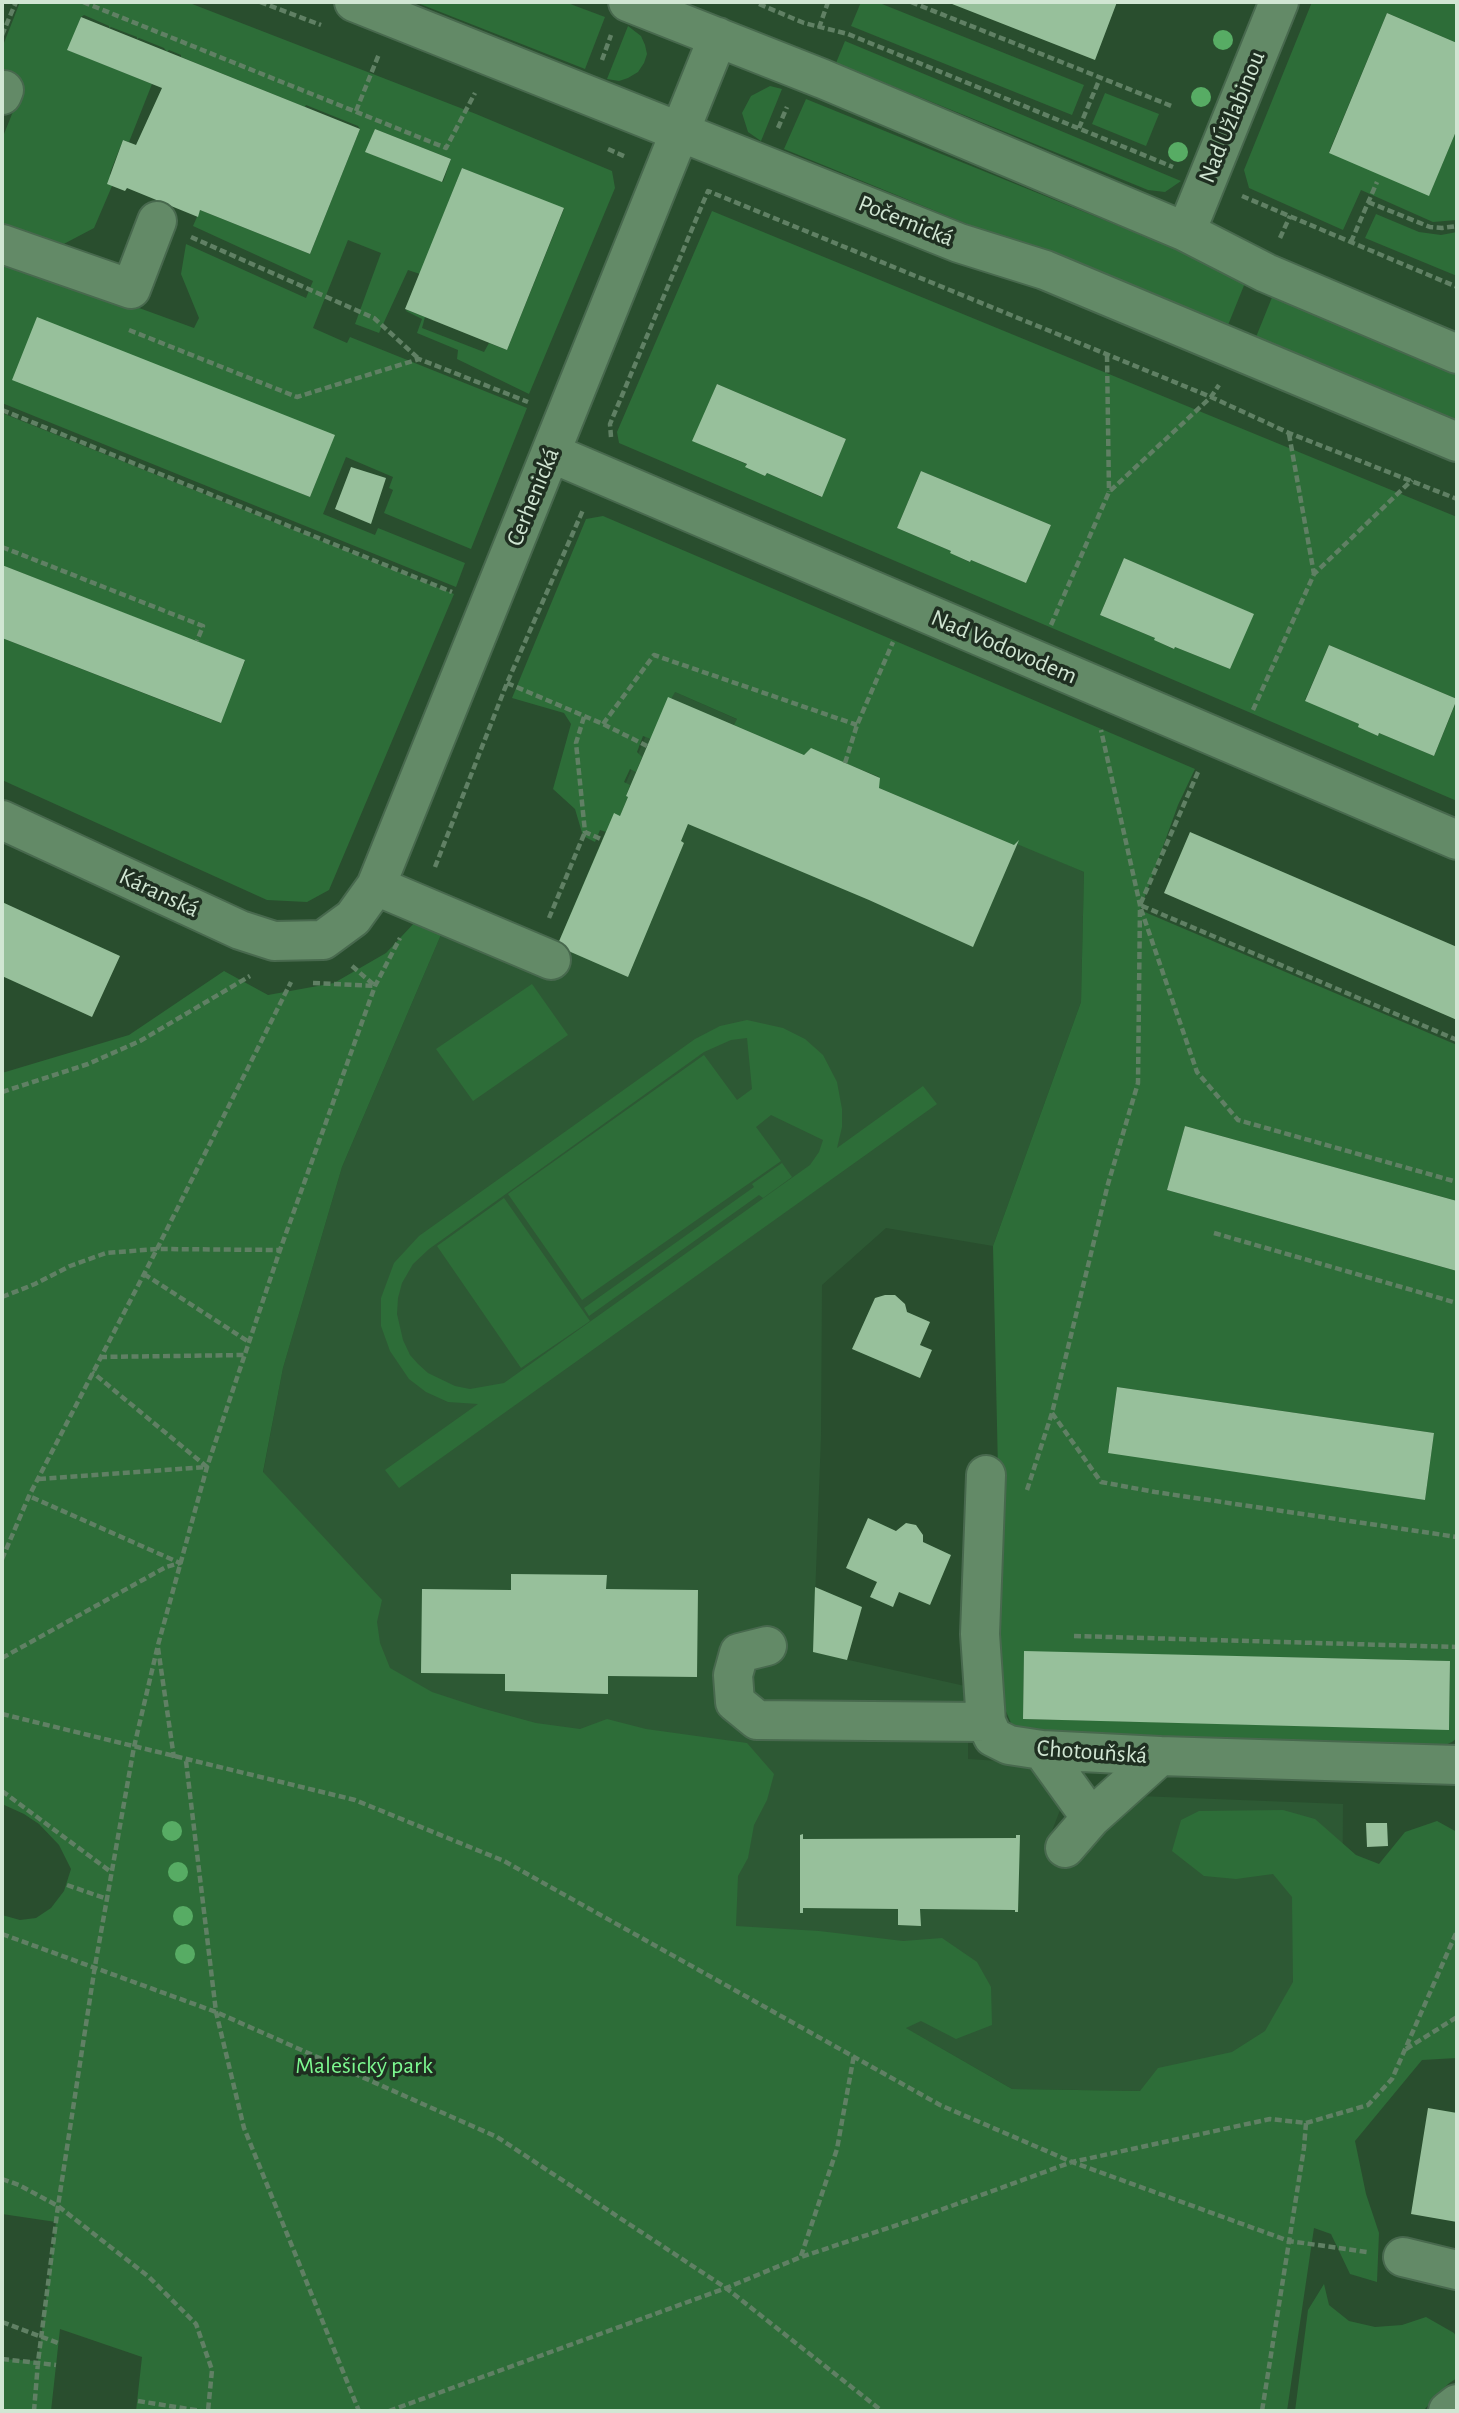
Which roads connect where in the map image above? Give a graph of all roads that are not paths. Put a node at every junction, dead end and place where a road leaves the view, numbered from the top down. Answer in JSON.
{"nodes":[{"id":1,"x":354,"y":2,"type":"edge"},
{"id":2,"x":628,"y":2,"type":"edge"},
{"id":3,"x":1279,"y":2,"type":"edge"},
{"id":4,"x":719,"y":37,"type":"junction"},
{"id":5,"x":681,"y":132,"type":"junction"},
{"id":6,"x":157,"y":221,"type":"road end"},
{"id":7,"x":1186,"y":232,"type":"junction"},
{"id":8,"x":2,"y":244,"type":"edge"},
{"id":9,"x":1457,"y":354,"type":"edge"},
{"id":10,"x":1457,"y":442,"type":"edge"},
{"id":11,"x":551,"y":453,"type":"junction"},
{"id":12,"x":2,"y":820,"type":"edge"},
{"id":13,"x":1457,"y":840,"type":"edge"},
{"id":14,"x":376,"y":886,"type":"junction"},
{"id":15,"x":323,"y":940,"type":"joint"},
{"id":16,"x":543,"y":956,"type":"road end"},
{"id":17,"x":986,"y":1475,"type":"dead end"},
{"id":18,"x":767,"y":1646,"type":"dead end"},
{"id":19,"x":986,"y":1722,"type":"junction"},
{"id":20,"x":1042,"y":1750,"type":"junction"},
{"id":21,"x":1160,"y":1756,"type":"junction"},
{"id":22,"x":1457,"y":1765,"type":"edge"},
{"id":23,"x":1091,"y":1818,"type":"junction"},
{"id":24,"x":1065,"y":1848,"type":"dead end"},
{"id":25,"x":1403,"y":2257,"type":"road end"},
{"id":26,"x":1457,"y":2270,"type":"edge"},
{"id":27,"x":1457,"y":2404,"type":"edge"},
{"id":28,"x":1448,"y":2411,"type":"edge"}],
"edges":[{"from":1,"to":5,"type":"street","name":"Počernická"},
{"from":2,"to":4,"type":"street"},
{"from":3,"to":7,"type":"street","name":"Nad Úžlabinou"},
{"from":4,"to":5,"type":"street","name":"Cerhenická"},
{"from":4,"to":7,"type":"street"},
{"from":5,"to":10,"type":"street","name":"Počernická"},
{"from":5,"to":11,"type":"street","name":"Cerhenická"},
{"from":6,"to":8,"type":"street"},
{"from":7,"to":9,"type":"street"},
{"from":11,"to":13,"type":"street","name":"Nad Vodovodem"},
{"from":11,"to":14,"type":"street","name":"Cerhenická"},
{"from":12,"to":15,"type":"street","name":"Káranská"},
{"from":14,"to":15,"type":"street","name":"Cerhenická"},
{"from":14,"to":16,"type":"street"},
{"from":17,"to":19,"type":"street"},
{"from":18,"to":19,"type":"street"},
{"from":19,"to":20,"type":"street","name":"Chotouňská"},
{"from":20,"to":21,"type":"street","name":"Chotouňská"},
{"from":20,"to":23,"type":"street"},
{"from":21,"to":22,"type":"street","name":"Chotouňská"},
{"from":21,"to":23,"type":"street"},
{"from":23,"to":24,"type":"street"},
{"from":25,"to":26,"type":"street"},
{"from":27,"to":28,"type":"street"}]}
